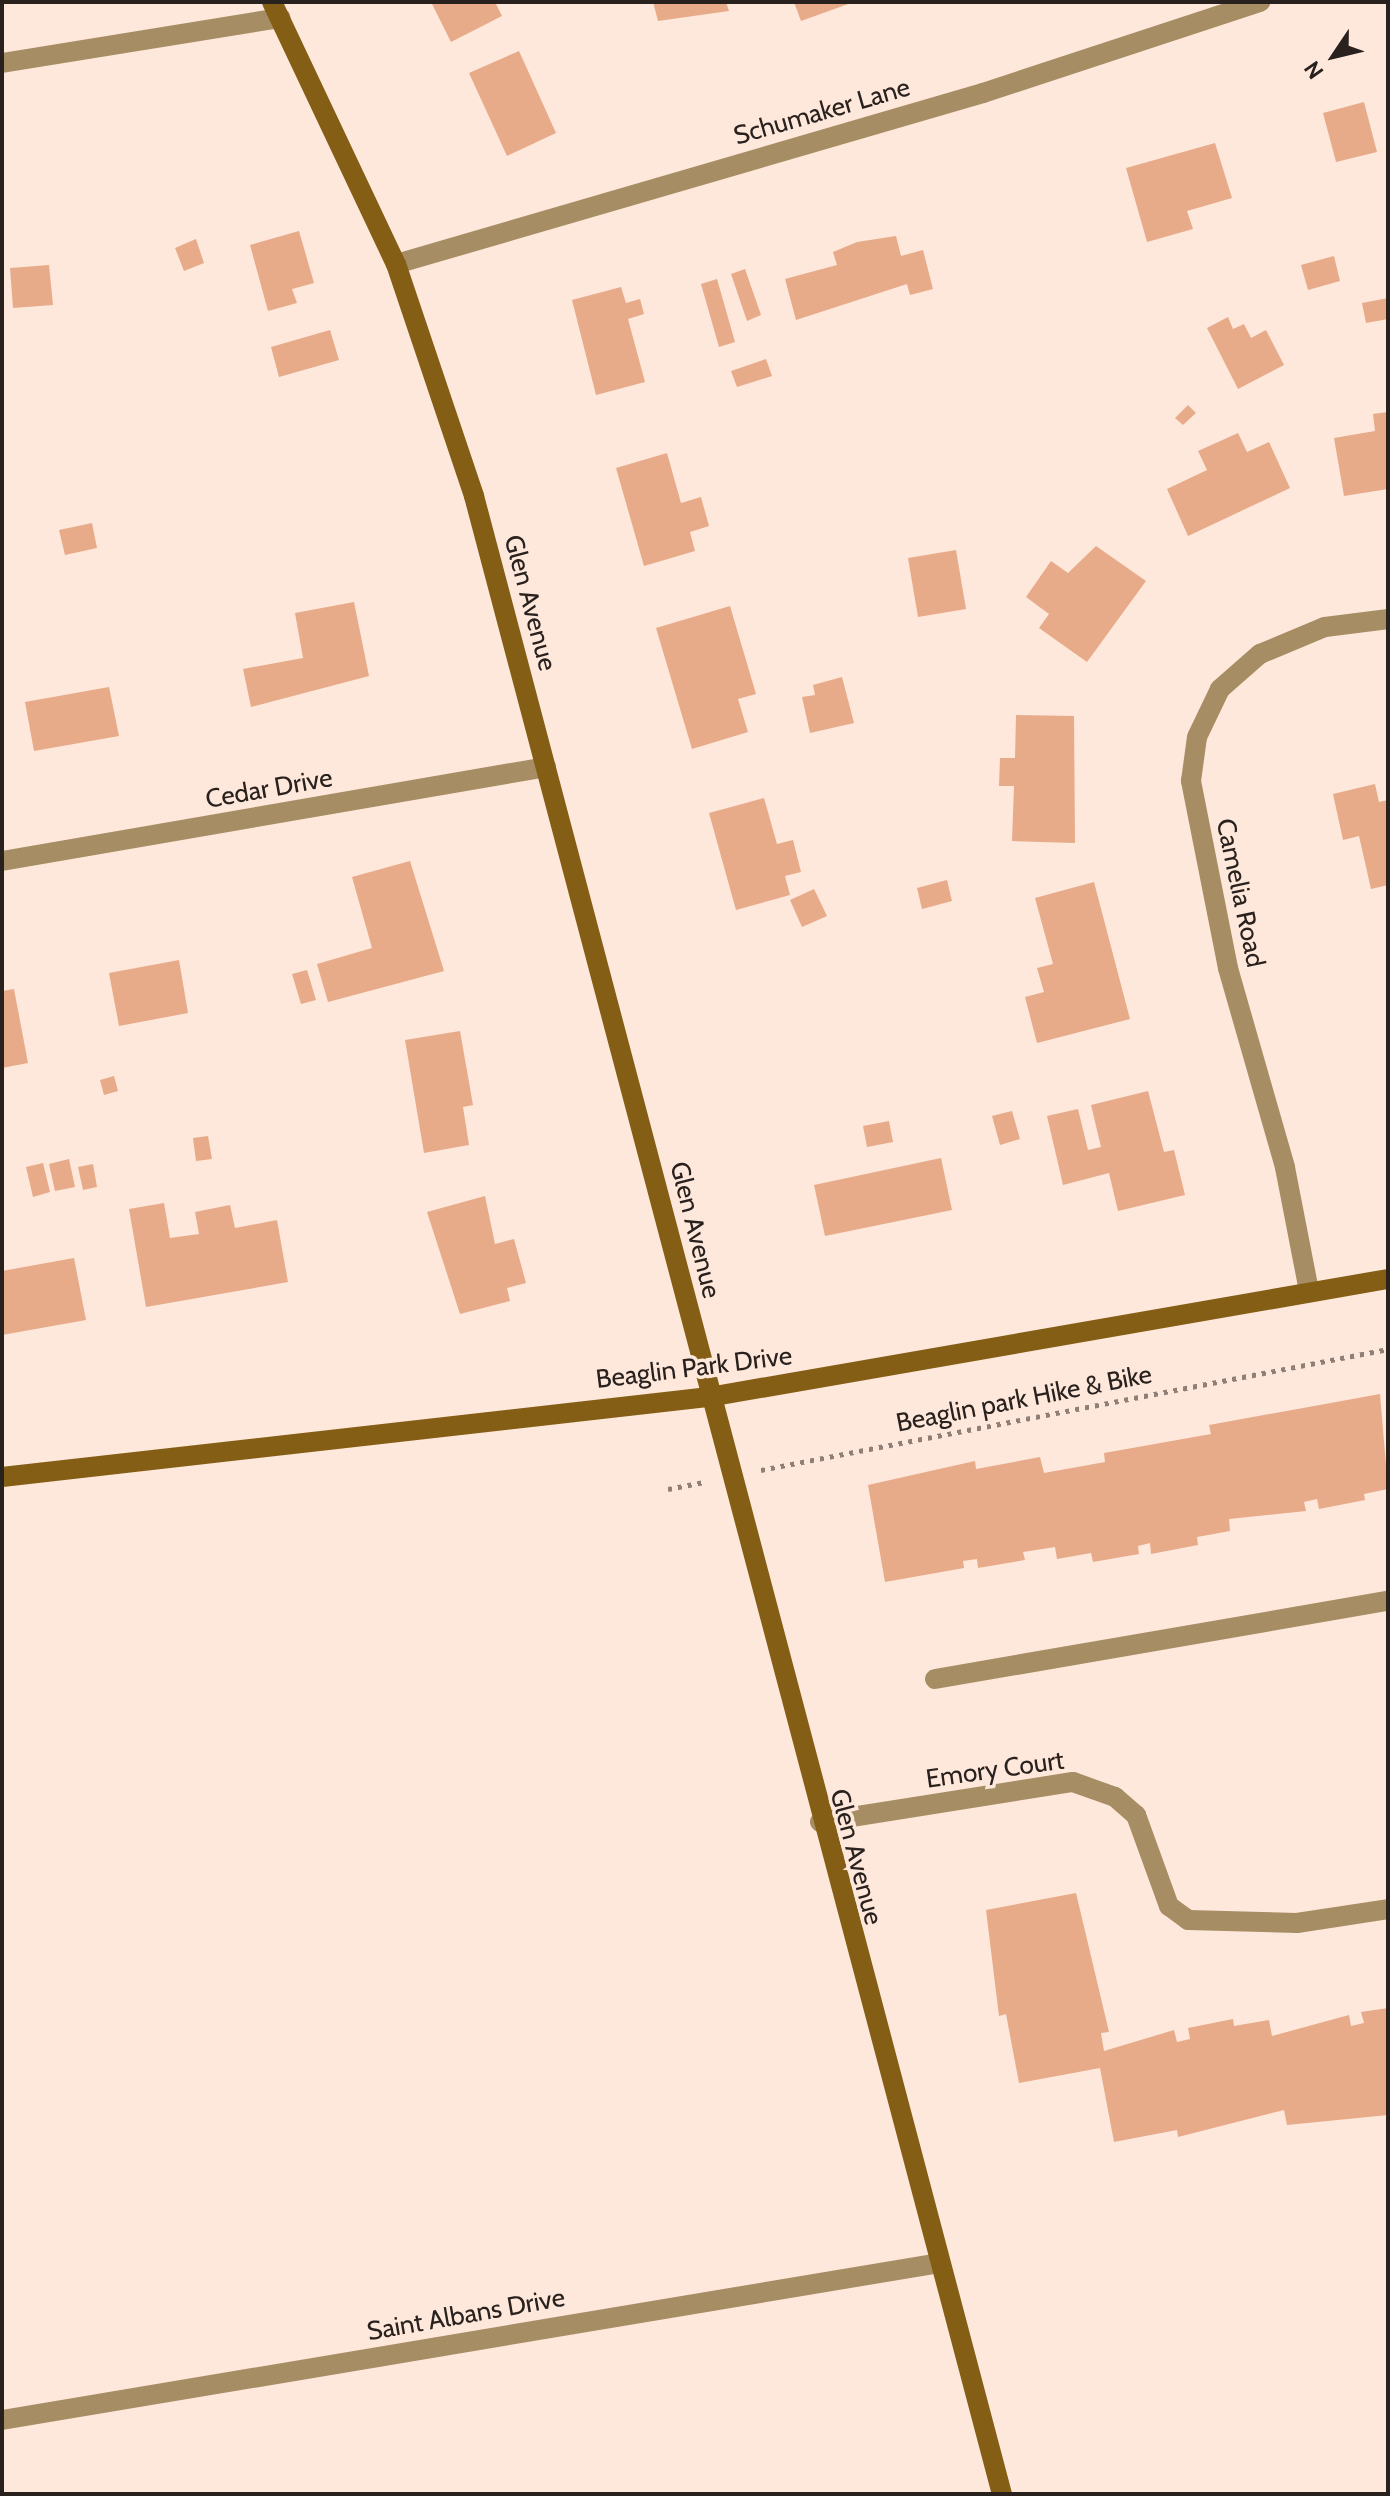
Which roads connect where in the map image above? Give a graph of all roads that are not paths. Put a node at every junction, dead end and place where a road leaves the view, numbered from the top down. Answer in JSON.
{"nodes":[{"id":1,"x":1260,"y":2,"type":"edge"},
{"id":2,"x":276,"y":10,"type":"edge"},
{"id":3,"x":2,"y":63,"type":"edge"},
{"id":4,"x":396,"y":264,"type":"junction"},
{"id":5,"x":1388,"y":619,"type":"edge"},
{"id":6,"x":546,"y":767,"type":"junction"},
{"id":7,"x":2,"y":861,"type":"edge"},
{"id":8,"x":1388,"y":1279,"type":"edge"},
{"id":9,"x":1309,"y":1291,"type":"junction"},
{"id":10,"x":709,"y":1397,"type":"junction"},
{"id":11,"x":2,"y":1477,"type":"edge"},
{"id":12,"x":1388,"y":1601,"type":"edge"},
{"id":13,"x":935,"y":1679,"type":"dead end"},
{"id":14,"x":820,"y":1822,"type":"junction"},
{"id":15,"x":1388,"y":1909,"type":"edge"},
{"id":16,"x":939,"y":2263,"type":"junction"},
{"id":17,"x":2,"y":2420,"type":"edge"},
{"id":18,"x":1002,"y":2494,"type":"edge"}],
"edges":[{"from":1,"to":4,"type":"street","name":"Schumaker Lane"},
{"from":2,"to":3,"type":"street"},
{"from":2,"to":4,"type":"street","name":"Glen Avenue"},
{"from":4,"to":6,"type":"street","name":"Glen Avenue"},
{"from":5,"to":9,"type":"street","name":"Camelia Road"},
{"from":6,"to":7,"type":"street","name":"Cedar Drive"},
{"from":6,"to":10,"type":"street","name":"Glen Avenue"},
{"from":8,"to":9,"type":"street","name":"Beaglin Park Drive"},
{"from":9,"to":10,"type":"street","name":"Beaglin Park Drive"},
{"from":10,"to":11,"type":"street","name":"Beaglin Park Drive"},
{"from":10,"to":14,"type":"street","name":"Glen Avenue"},
{"from":12,"to":13,"type":"street"},
{"from":14,"to":15,"type":"street","name":"Emory Court"},
{"from":14,"to":16,"type":"street","name":"Glen Avenue"},
{"from":16,"to":17,"type":"street","name":"Saint Albans Drive"},
{"from":16,"to":18,"type":"street","name":"Glen Avenue"}]}
